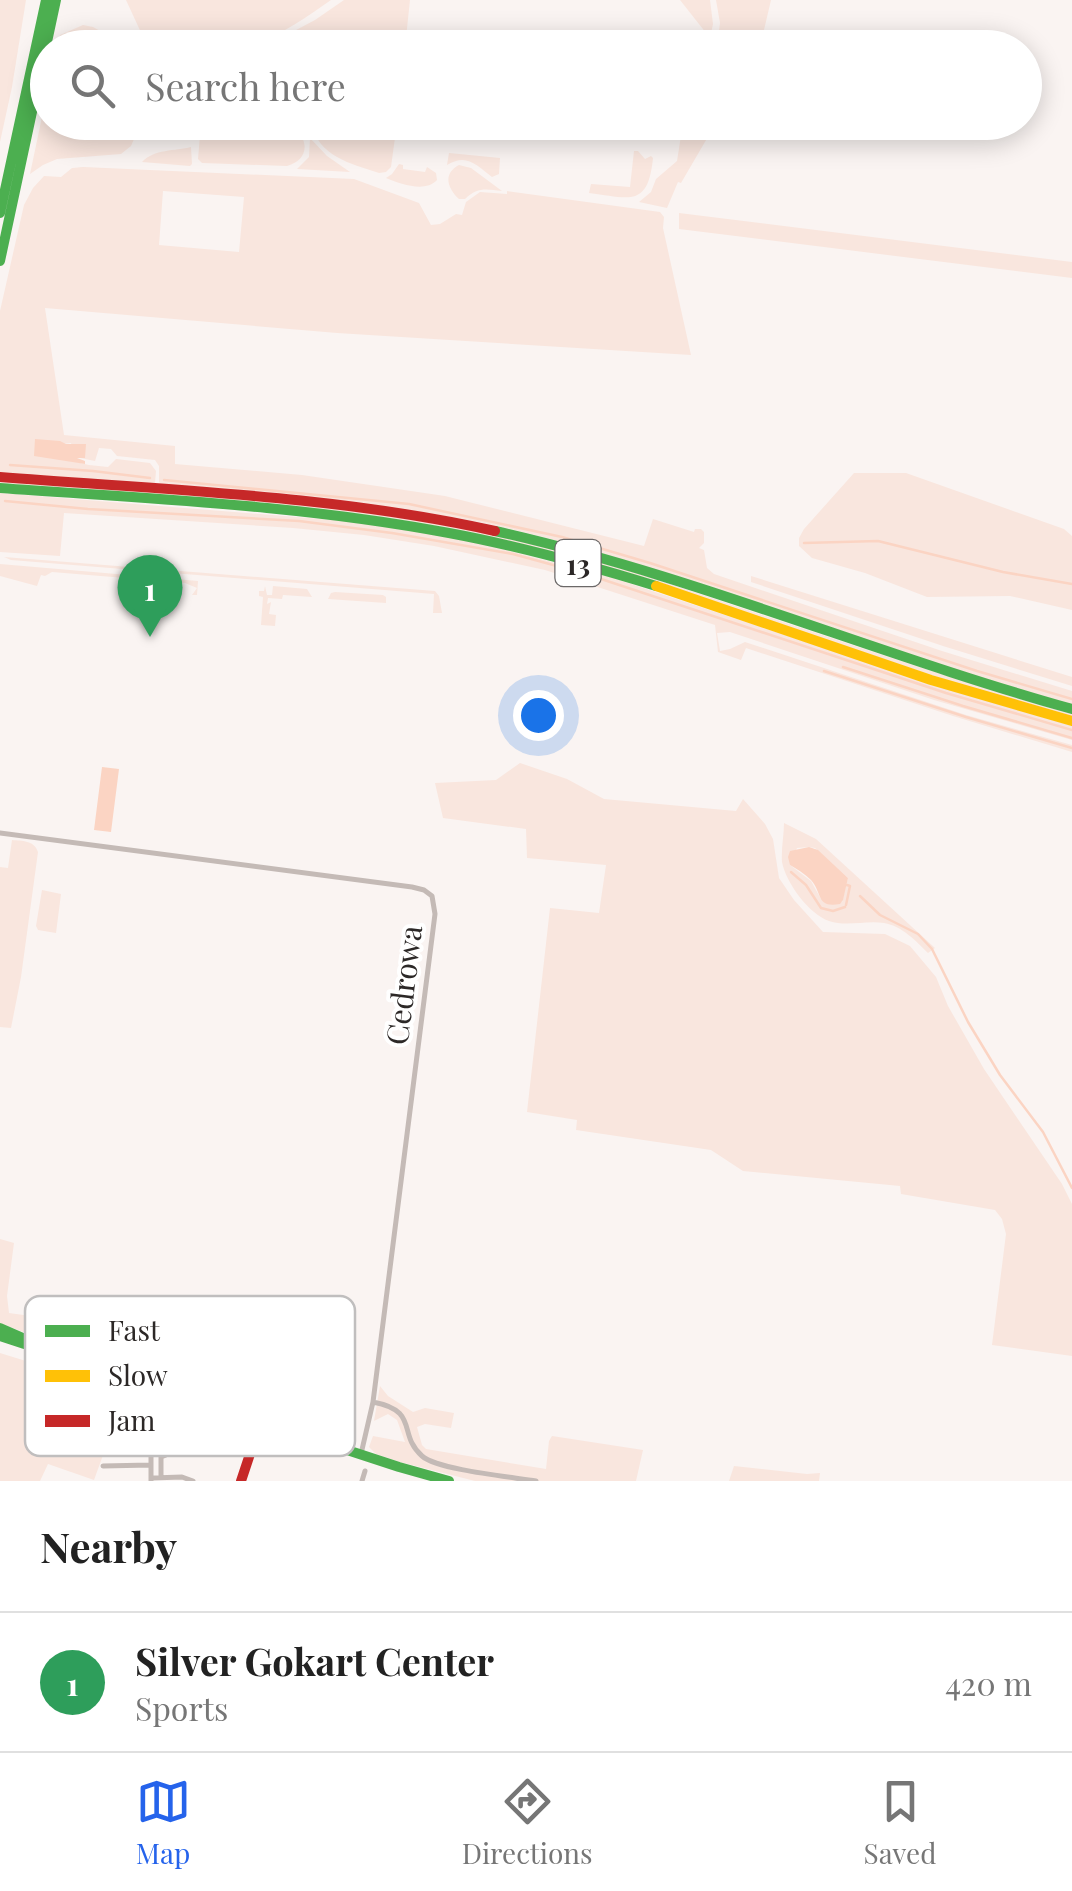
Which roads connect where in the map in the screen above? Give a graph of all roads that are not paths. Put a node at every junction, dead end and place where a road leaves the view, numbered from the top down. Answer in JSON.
{"nodes":[{"id":1,"x":46,"y":0,"type":"edge"},
{"id":2,"x":56,"y":0,"type":"edge"},
{"id":3,"x":39,"y":30,"type":"edge"},
{"id":4,"x":50,"y":30,"type":"edge"},
{"id":5,"x":30,"y":74,"type":"edge"},
{"id":6,"x":30,"y":121,"type":"edge"},
{"id":7,"x":0,"y":212,"type":"edge"},
{"id":8,"x":0,"y":261,"type":"edge"},
{"id":9,"x":0,"y":477,"type":"edge"},
{"id":10,"x":0,"y":488,"type":"edge"},
{"id":11,"x":1072,"y":709,"type":"edge"},
{"id":12,"x":1072,"y":720,"type":"edge"},
{"id":13,"x":0,"y":834,"type":"edge"},
{"id":14,"x":0,"y":1328,"type":"edge"},
{"id":15,"x":0,"y":1336,"type":"edge"},
{"id":16,"x":25,"y":1339,"type":"edge"},
{"id":17,"x":25,"y":1343,"type":"edge"},
{"id":18,"x":373,"y":1402,"type":"junction"},
{"id":19,"x":355,"y":1452,"type":"edge"},
{"id":20,"x":360,"y":1454,"type":"junction"},
{"id":21,"x":151,"y":1456,"type":"edge"},
{"id":22,"x":161,"y":1456,"type":"edge"},
{"id":23,"x":249,"y":1456,"type":"edge"},
{"id":24,"x":150,"y":1465,"type":"junction"},
{"id":25,"x":103,"y":1466,"type":"dead end"},
{"id":26,"x":365,"y":1471,"type":"dead end"},
{"id":27,"x":161,"y":1478,"type":"junction"},
{"id":28,"x":151,"y":1479,"type":"edge"},
{"id":29,"x":193,"y":1481,"type":"edge"},
{"id":30,"x":241,"y":1481,"type":"edge"},
{"id":31,"x":362,"y":1481,"type":"edge"},
{"id":32,"x":449,"y":1481,"type":"edge"},
{"id":33,"x":536,"y":1481,"type":"edge"}],
"edges":[{"from":1,"to":3,"type":"main road"},
{"from":2,"to":4,"type":"main road"},
{"from":5,"to":7,"type":"main road"},
{"from":6,"to":8,"type":"main road"},
{"from":9,"to":11,"type":"main road","number":"13"},
{"from":10,"to":12,"type":"main road","number":"13"},
{"from":13,"to":18,"type":"street","name":"Cedrowa"},
{"from":14,"to":16,"type":"main road"},
{"from":15,"to":17,"type":"main road"},
{"from":18,"to":20,"type":"street","name":"Cedrowa"},
{"from":18,"to":33,"type":"street"},
{"from":19,"to":20,"type":"main road"},
{"from":20,"to":32,"type":"main road"},
{"from":21,"to":24,"type":"street"},
{"from":22,"to":27,"type":"street"},
{"from":23,"to":30,"type":"main road"},
{"from":24,"to":25,"type":"street"},
{"from":24,"to":28,"type":"street"},
{"from":26,"to":31,"type":"street"},
{"from":27,"to":28,"type":"street"},
{"from":27,"to":29,"type":"street"}]}
